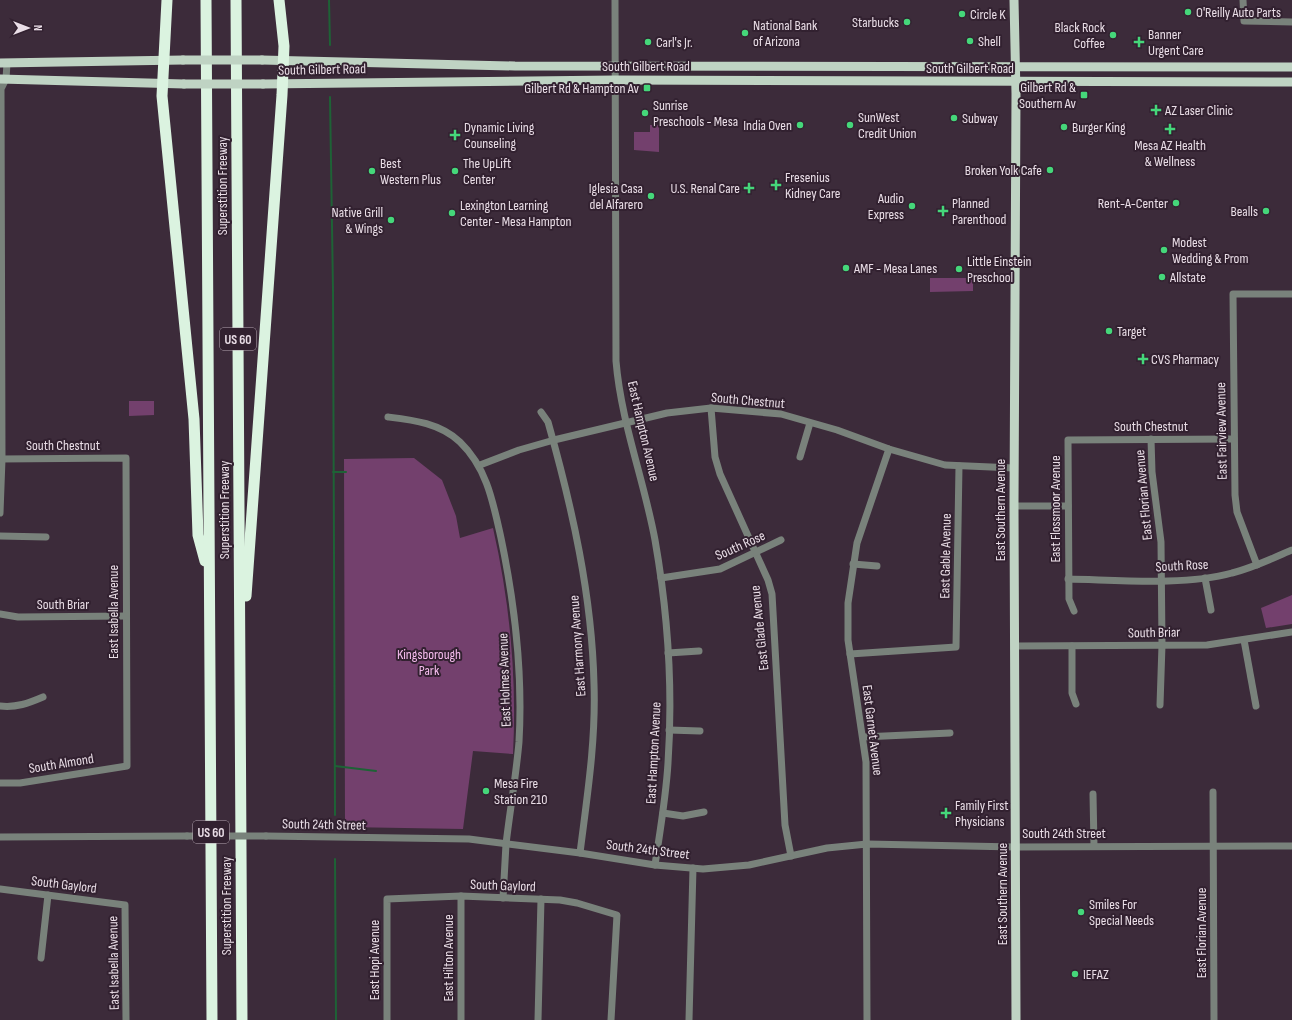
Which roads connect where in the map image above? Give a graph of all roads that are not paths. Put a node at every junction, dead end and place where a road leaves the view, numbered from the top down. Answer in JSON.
{"nodes":[{"id":1,"x":167,"y":0,"type":"edge"},
{"id":2,"x":206,"y":0,"type":"edge"},
{"id":3,"x":236,"y":0,"type":"edge"},
{"id":4,"x":279,"y":0,"type":"edge"},
{"id":5,"x":615,"y":0,"type":"edge"},
{"id":6,"x":1014,"y":0,"type":"edge"},
{"id":7,"x":1244,"y":0,"type":"edge"},
{"id":8,"x":1292,"y":22,"type":"edge"},
{"id":9,"x":164,"y":60,"type":"junction"},
{"id":10,"x":283,"y":60,"type":"junction"},
{"id":11,"x":3,"y":63,"type":"edge"},
{"id":12,"x":615,"y":66,"type":"junction"},
{"id":13,"x":1016,"y":66,"type":"junction"},
{"id":14,"x":1201,"y":67,"type":"junction"},
{"id":15,"x":1292,"y":67,"type":"edge"},
{"id":16,"x":3,"y":79,"type":"edge"},
{"id":17,"x":615,"y":80,"type":"junction"},
{"id":18,"x":1016,"y":82,"type":"junction"},
{"id":19,"x":1204,"y":82,"type":"junction"},
{"id":20,"x":1292,"y":82,"type":"edge"},
{"id":21,"x":163,"y":84,"type":"junction"},
{"id":22,"x":283,"y":84,"type":"junction"},
{"id":23,"x":1,"y":88,"type":"edge"},
{"id":24,"x":1,"y":133,"type":"edge"},
{"id":25,"x":1292,"y":294,"type":"edge"},
{"id":26,"x":711,"y":408,"type":"junction"},
{"id":27,"x":541,"y":412,"type":"dead end"},
{"id":28,"x":388,"y":416,"type":"dead end"},
{"id":29,"x":810,"y":422,"type":"junction"},
{"id":30,"x":627,"y":423,"type":"junction"},
{"id":31,"x":1151,"y":439,"type":"junction"},
{"id":32,"x":1234,"y":439,"type":"junction"},
{"id":33,"x":554,"y":440,"type":"junction"},
{"id":34,"x":1068,"y":440,"type":"joint"},
{"id":35,"x":889,"y":449,"type":"junction"},
{"id":36,"x":800,"y":457,"type":"dead end"},
{"id":37,"x":126,"y":458,"type":"joint"},
{"id":38,"x":1,"y":459,"type":"edge"},
{"id":39,"x":480,"y":465,"type":"junction"},
{"id":40,"x":959,"y":466,"type":"junction"},
{"id":41,"x":1014,"y":468,"type":"junction"},
{"id":42,"x":1014,"y":506,"type":"junction"},
{"id":43,"x":1068,"y":506,"type":"junction"},
{"id":44,"x":0,"y":513,"type":"edge"},
{"id":45,"x":0,"y":536,"type":"edge"},
{"id":46,"x":46,"y":537,"type":"dead end"},
{"id":47,"x":781,"y":540,"type":"dead end"},
{"id":48,"x":1292,"y":550,"type":"edge"},
{"id":49,"x":757,"y":553,"type":"junction"},
{"id":50,"x":853,"y":564,"type":"junction"},
{"id":51,"x":1257,"y":565,"type":"junction"},
{"id":52,"x":877,"y":566,"type":"dead end"},
{"id":53,"x":661,"y":578,"type":"junction"},
{"id":54,"x":1205,"y":578,"type":"junction"},
{"id":55,"x":209,"y":579,"type":"junction"},
{"id":56,"x":1068,"y":579,"type":"junction"},
{"id":57,"x":1162,"y":580,"type":"junction"},
{"id":58,"x":1211,"y":610,"type":"dead end"},
{"id":59,"x":1074,"y":612,"type":"dead end"},
{"id":60,"x":0,"y":614,"type":"edge"},
{"id":61,"x":126,"y":616,"type":"junction"},
{"id":62,"x":1292,"y":632,"type":"edge"},
{"id":63,"x":1244,"y":640,"type":"junction"},
{"id":64,"x":1162,"y":645,"type":"junction"},
{"id":65,"x":1015,"y":646,"type":"junction"},
{"id":66,"x":1072,"y":646,"type":"junction"},
{"id":67,"x":699,"y":651,"type":"dead end"},
{"id":68,"x":668,"y":653,"type":"junction"},
{"id":69,"x":850,"y":654,"type":"junction"},
{"id":70,"x":240,"y":677,"type":"junction"},
{"id":71,"x":43,"y":698,"type":"dead end"},
{"id":72,"x":1076,"y":704,"type":"dead end"},
{"id":73,"x":1160,"y":705,"type":"dead end"},
{"id":74,"x":0,"y":706,"type":"edge"},
{"id":75,"x":1256,"y":706,"type":"dead end"},
{"id":76,"x":669,"y":730,"type":"junction"},
{"id":77,"x":700,"y":731,"type":"dead end"},
{"id":78,"x":950,"y":733,"type":"dead end"},
{"id":79,"x":863,"y":737,"type":"junction"},
{"id":80,"x":127,"y":766,"type":"joint"},
{"id":81,"x":0,"y":783,"type":"edge"},
{"id":82,"x":1213,"y":792,"type":"dead end"},
{"id":83,"x":1093,"y":794,"type":"dead end"},
{"id":84,"x":704,"y":812,"type":"dead end"},
{"id":85,"x":663,"y":813,"type":"junction"},
{"id":86,"x":0,"y":837,"type":"edge"},
{"id":87,"x":506,"y":844,"type":"junction"},
{"id":88,"x":867,"y":844,"type":"junction"},
{"id":89,"x":1094,"y":846,"type":"junction"},
{"id":90,"x":1214,"y":846,"type":"junction"},
{"id":91,"x":1292,"y":846,"type":"edge"},
{"id":92,"x":1016,"y":847,"type":"junction"},
{"id":93,"x":580,"y":853,"type":"junction"},
{"id":94,"x":792,"y":856,"type":"junction"},
{"id":95,"x":655,"y":865,"type":"junction"},
{"id":96,"x":693,"y":868,"type":"junction"},
{"id":97,"x":0,"y":889,"type":"edge"},
{"id":98,"x":48,"y":895,"type":"junction"},
{"id":99,"x":461,"y":896,"type":"junction"},
{"id":100,"x":503,"y":898,"type":"junction"},
{"id":101,"x":387,"y":899,"type":"joint"},
{"id":102,"x":541,"y":899,"type":"junction"},
{"id":103,"x":125,"y":905,"type":"joint"},
{"id":104,"x":41,"y":958,"type":"dead end"},
{"id":105,"x":126,"y":1020,"type":"edge"},
{"id":106,"x":212,"y":1020,"type":"edge"},
{"id":107,"x":242,"y":1020,"type":"edge"},
{"id":108,"x":387,"y":1020,"type":"edge"},
{"id":109,"x":461,"y":1020,"type":"edge"},
{"id":110,"x":538,"y":1020,"type":"edge"},
{"id":111,"x":611,"y":1020,"type":"edge"},
{"id":112,"x":690,"y":1020,"type":"edge"},
{"id":113,"x":867,"y":1020,"type":"edge"},
{"id":114,"x":1016,"y":1020,"type":"edge"},
{"id":115,"x":1214,"y":1020,"type":"edge"}],
"edges":[{"from":1,"to":9,"type":"highway"},
{"from":2,"to":55,"type":"highway","name":"Superstition Freeway","number":"US 60"},
{"from":3,"to":70,"type":"highway","name":"Superstition Freeway","number":"US 60"},
{"from":4,"to":10,"type":"highway"},
{"from":5,"to":12,"type":"street","name":"East Hampton Avenue"},
{"from":6,"to":13,"type":"main road","name":"East Southern Avenue"},
{"from":7,"to":8,"type":"street"},
{"from":9,"to":10,"type":"main road","name":"South Gilbert Road","bridge":true},
{"from":9,"to":11,"type":"main road","name":"South Gilbert Road"},
{"from":9,"to":21,"type":"highway"},
{"from":10,"to":12,"type":"main road","name":"South Gilbert Road"},
{"from":10,"to":22,"type":"highway"},
{"from":11,"to":16,"type":"street"},
{"from":12,"to":13,"type":"main road","name":"South Gilbert Road"},
{"from":12,"to":17,"type":"street","name":"East Hampton Avenue"},
{"from":13,"to":14,"type":"main road","name":"South Gilbert Road"},
{"from":13,"to":18,"type":"main road","name":"East Southern Avenue"},
{"from":14,"to":15,"type":"main road","name":"South Gilbert Road"},
{"from":14,"to":19,"type":"main road"},
{"from":16,"to":21,"type":"main road","name":"South Gilbert Road"},
{"from":16,"to":23,"type":"street"},
{"from":17,"to":18,"type":"main road","name":"South Gilbert Road"},
{"from":17,"to":22,"type":"main road","name":"South Gilbert Road"},
{"from":17,"to":30,"type":"street","name":"East Hampton Avenue"},
{"from":18,"to":19,"type":"main road","name":"South Gilbert Road"},
{"from":18,"to":41,"type":"main road","name":"East Southern Avenue"},
{"from":19,"to":20,"type":"main road","name":"South Gilbert Road"},
{"from":21,"to":22,"type":"main road","name":"South Gilbert Road","bridge":true},
{"from":21,"to":55,"type":"highway"},
{"from":22,"to":70,"type":"highway"},
{"from":23,"to":24,"type":"street"},
{"from":24,"to":38,"type":"street"},
{"from":25,"to":32,"type":"street","name":"East Fairview Avenue"},
{"from":26,"to":29,"type":"street","name":"South Chestnut"},
{"from":26,"to":30,"type":"street","name":"South Chestnut"},
{"from":26,"to":49,"type":"street","name":"East Glade Avenue"},
{"from":27,"to":33,"type":"street","name":"East Harmony Avenue"},
{"from":28,"to":39,"type":"street"},
{"from":29,"to":35,"type":"street","name":"South Chestnut"},
{"from":29,"to":36,"type":"street"},
{"from":30,"to":33,"type":"street","name":"South Chestnut"},
{"from":30,"to":53,"type":"street","name":"East Hampton Avenue"},
{"from":31,"to":32,"type":"street","name":"South Chestnut"},
{"from":31,"to":34,"type":"street","name":"South Chestnut"},
{"from":31,"to":57,"type":"street","name":"East Florian Avenue"},
{"from":32,"to":51,"type":"street","name":"East Fairview Avenue"},
{"from":33,"to":39,"type":"street","name":"South Chestnut"},
{"from":33,"to":93,"type":"street","name":"East Harmony Avenue"},
{"from":34,"to":43,"type":"street","name":"East Flossmoor Avenue"},
{"from":35,"to":40,"type":"street","name":"South Chestnut"},
{"from":35,"to":50,"type":"street","name":"East Garnet Avenue"},
{"from":37,"to":38,"type":"street","name":"South Chestnut"},
{"from":37,"to":61,"type":"street","name":"East Isabella Avenue"},
{"from":38,"to":44,"type":"street"},
{"from":39,"to":87,"type":"street","name":"East Holmes Avenue"},
{"from":40,"to":41,"type":"street","name":"South Chestnut"},
{"from":40,"to":69,"type":"street","name":"East Gable Avenue"},
{"from":41,"to":42,"type":"main road","name":"East Southern Avenue"},
{"from":42,"to":43,"type":"street"},
{"from":42,"to":65,"type":"main road","name":"East Southern Avenue"},
{"from":43,"to":56,"type":"street","name":"East Flossmoor Avenue"},
{"from":45,"to":46,"type":"street"},
{"from":47,"to":49,"type":"street","name":"South Rose"},
{"from":48,"to":51,"type":"street","name":"South Rose"},
{"from":49,"to":53,"type":"street","name":"South Rose"},
{"from":49,"to":94,"type":"street","name":"East Glade Avenue"},
{"from":50,"to":52,"type":"street"},
{"from":50,"to":69,"type":"street","name":"East Garnet Avenue"},
{"from":51,"to":54,"type":"street","name":"South Rose"},
{"from":53,"to":68,"type":"street","name":"East Hampton Avenue"},
{"from":54,"to":57,"type":"street","name":"South Rose"},
{"from":54,"to":58,"type":"street"},
{"from":55,"to":106,"type":"highway","name":"Superstition Freeway","number":"US 60"},
{"from":56,"to":57,"type":"street","name":"South Rose"},
{"from":56,"to":59,"type":"street","name":"East Flossmoor Avenue"},
{"from":57,"to":64,"type":"street","name":"East Florian Avenue"},
{"from":60,"to":61,"type":"street","name":"South Briar"},
{"from":61,"to":80,"type":"street","name":"East Isabella Avenue"},
{"from":62,"to":63,"type":"street","name":"South Briar"},
{"from":63,"to":64,"type":"street","name":"South Briar"},
{"from":63,"to":75,"type":"street"},
{"from":64,"to":66,"type":"street","name":"South Briar"},
{"from":64,"to":73,"type":"street","name":"East Florian Avenue"},
{"from":65,"to":66,"type":"street","name":"South Briar"},
{"from":65,"to":92,"type":"main road","name":"East Southern Avenue"},
{"from":66,"to":72,"type":"street"},
{"from":67,"to":68,"type":"street"},
{"from":68,"to":76,"type":"street","name":"East Hampton Avenue"},
{"from":69,"to":79,"type":"street","name":"East Garnet Avenue"},
{"from":70,"to":107,"type":"highway","name":"Superstition Freeway","number":"US 60"},
{"from":71,"to":74,"type":"street"},
{"from":76,"to":77,"type":"street"},
{"from":76,"to":85,"type":"street","name":"East Hampton Avenue"},
{"from":78,"to":79,"type":"street"},
{"from":79,"to":88,"type":"street","name":"East Garnet Avenue"},
{"from":80,"to":81,"type":"street","name":"South Almond"},
{"from":82,"to":90,"type":"street","name":"East Florian Avenue"},
{"from":83,"to":89,"type":"street"},
{"from":84,"to":85,"type":"street"},
{"from":85,"to":95,"type":"street","name":"East Hampton Avenue"},
{"from":86,"to":87,"type":"street","name":"South 24th Street","bridge":true},
{"from":87,"to":93,"type":"street","name":"South 24th Street"},
{"from":87,"to":100,"type":"street","name":"East Holmes Avenue"},
{"from":88,"to":92,"type":"street","name":"South 24th Street"},
{"from":88,"to":94,"type":"street","name":"South 24th Street"},
{"from":88,"to":113,"type":"street","name":"East Garnet Avenue"},
{"from":89,"to":90,"type":"street","name":"South 24th Street"},
{"from":89,"to":92,"type":"street","name":"South 24th Street"},
{"from":90,"to":91,"type":"street","name":"South 24th Street"},
{"from":90,"to":115,"type":"street","name":"East Florian Avenue"},
{"from":92,"to":114,"type":"main road","name":"East Southern Avenue"},
{"from":93,"to":95,"type":"street","name":"South 24th Street"},
{"from":94,"to":96,"type":"street","name":"South 24th Street"},
{"from":95,"to":96,"type":"street","name":"South 24th Street"},
{"from":96,"to":112,"type":"street"},
{"from":97,"to":98,"type":"street","name":"South Gaylord"},
{"from":98,"to":103,"type":"street","name":"South Gaylord"},
{"from":98,"to":104,"type":"street"},
{"from":99,"to":100,"type":"street","name":"South Gaylord"},
{"from":99,"to":101,"type":"street","name":"South Gaylord"},
{"from":99,"to":109,"type":"street","name":"East Hilton Avenue"},
{"from":100,"to":102,"type":"street","name":"South Gaylord"},
{"from":101,"to":108,"type":"street","name":"East Hopi Avenue"},
{"from":102,"to":110,"type":"street"},
{"from":102,"to":111,"type":"street","name":"South Gaylord"},
{"from":103,"to":105,"type":"street","name":"East Isabella Avenue"}]}
